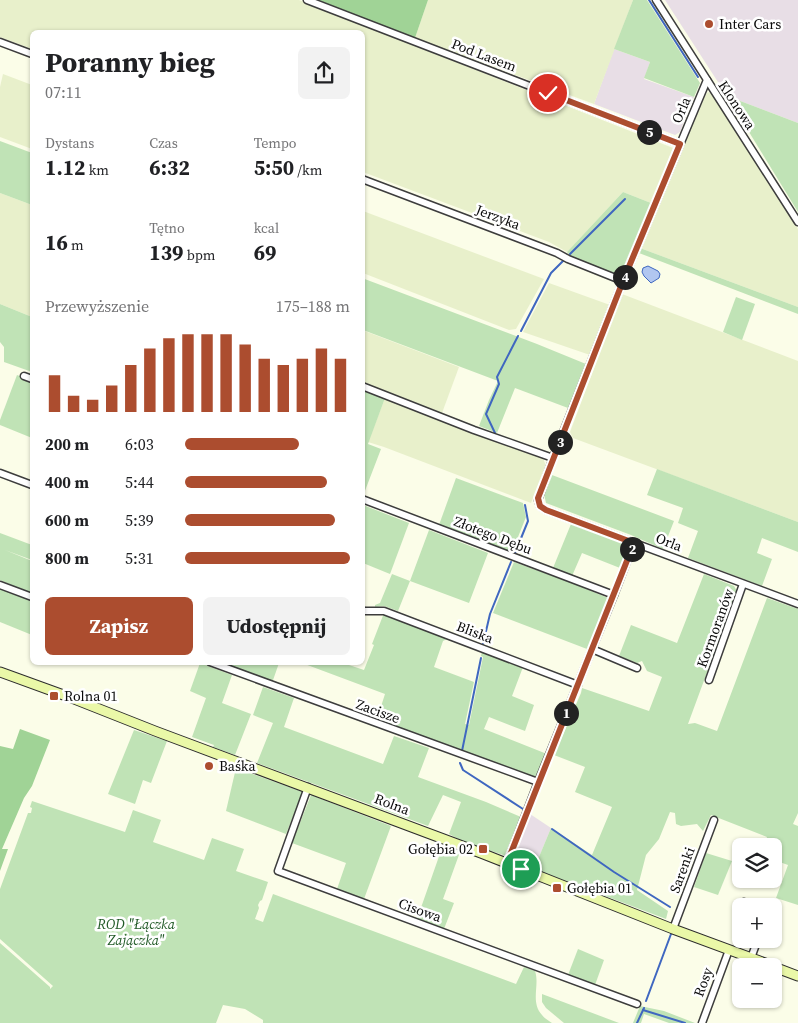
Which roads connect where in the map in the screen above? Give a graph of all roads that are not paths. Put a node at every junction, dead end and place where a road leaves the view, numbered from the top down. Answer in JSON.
{"nodes":[{"id":1,"x":307,"y":0,"type":"edge"},
{"id":2,"x":656,"y":0,"type":"edge"},
{"id":3,"x":0,"y":42,"type":"edge"},
{"id":4,"x":30,"y":53,"type":"edge"},
{"id":5,"x":707,"y":80,"type":"junction"},
{"id":6,"x":680,"y":144,"type":"junction"},
{"id":7,"x":365,"y":180,"type":"edge"},
{"id":8,"x":798,"y":222,"type":"edge"},
{"id":9,"x":623,"y":281,"type":"junction"},
{"id":10,"x":24,"y":376,"type":"dead end"},
{"id":11,"x":30,"y":378,"type":"edge"},
{"id":12,"x":365,"y":387,"type":"edge"},
{"id":13,"x":553,"y":458,"type":"junction"},
{"id":14,"x":0,"y":473,"type":"edge"},
{"id":15,"x":30,"y":484,"type":"edge"},
{"id":16,"x":365,"y":500,"type":"edge"},
{"id":17,"x":634,"y":543,"type":"junction"},
{"id":18,"x":743,"y":584,"type":"junction"},
{"id":19,"x":0,"y":585,"type":"edge"},
{"id":20,"x":614,"y":595,"type":"junction"},
{"id":21,"x":30,"y":596,"type":"edge"},
{"id":22,"x":798,"y":604,"type":"edge"},
{"id":23,"x":365,"y":612,"type":"edge"},
{"id":24,"x":592,"y":649,"type":"junction"},
{"id":25,"x":218,"y":665,"type":"edge"},
{"id":26,"x":637,"y":668,"type":"dead end"},
{"id":27,"x":0,"y":672,"type":"edge"},
{"id":28,"x":709,"y":680,"type":"dead end"},
{"id":29,"x":578,"y":684,"type":"junction"},
{"id":30,"x":538,"y":782,"type":"junction"},
{"id":31,"x":308,"y":788,"type":"junction"},
{"id":32,"x":714,"y":820,"type":"dead end"},
{"id":33,"x":507,"y":863,"type":"junction"},
{"id":34,"x":673,"y":929,"type":"junction"},
{"id":35,"x":755,"y":948,"type":"edge"},
{"id":36,"x":729,"y":950,"type":"junction"},
{"id":37,"x":751,"y":958,"type":"joint"},
{"id":38,"x":782,"y":970,"type":"edge"},
{"id":39,"x":798,"y":976,"type":"edge"},
{"id":40,"x":637,"y":1004,"type":"dead end"},
{"id":41,"x":702,"y":1023,"type":"edge"}],
"edges":[{"from":1,"to":6,"type":"street","name":"Pod Lasem"},
{"from":2,"to":5,"type":"street","name":"Klonowa"},
{"from":3,"to":4,"type":"street"},
{"from":5,"to":6,"type":"street","name":"Orla"},
{"from":5,"to":8,"type":"street","name":"Klonowa"},
{"from":6,"to":9,"type":"street","name":"Orla"},
{"from":7,"to":9,"type":"street","name":"Jerzyka"},
{"from":9,"to":13,"type":"street","name":"Orla"},
{"from":10,"to":11,"type":"street"},
{"from":12,"to":13,"type":"street"},
{"from":13,"to":17,"type":"street","name":"Orla"},
{"from":14,"to":15,"type":"street"},
{"from":16,"to":20,"type":"street","name":"Złotego Dębu"},
{"from":17,"to":18,"type":"street","name":"Orla"},
{"from":17,"to":20,"type":"street"},
{"from":18,"to":22,"type":"street","name":"Orla"},
{"from":18,"to":28,"type":"street","name":"Kormoranów"},
{"from":19,"to":21,"type":"street"},
{"from":20,"to":24,"type":"street"},
{"from":23,"to":29,"type":"street","name":"Bliska"},
{"from":24,"to":26,"type":"street"},
{"from":24,"to":29,"type":"street"},
{"from":25,"to":30,"type":"street","name":"Zacisze"},
{"from":27,"to":31,"type":"street","name":"Rolna"},
{"from":29,"to":30,"type":"street"},
{"from":30,"to":33,"type":"street"},
{"from":31,"to":33,"type":"street","name":"Rolna"},
{"from":31,"to":40,"type":"street","name":"Cisowa"},
{"from":32,"to":34,"type":"street","name":"Sarenki"},
{"from":33,"to":34,"type":"street","name":"Rolna"},
{"from":34,"to":36,"type":"street","name":"Rolna"},
{"from":35,"to":37,"type":"street"},
{"from":36,"to":37,"type":"street","name":"Rolna"},
{"from":36,"to":41,"type":"street","name":"Rosy"},
{"from":38,"to":39,"type":"street","name":"Rolna"}]}
